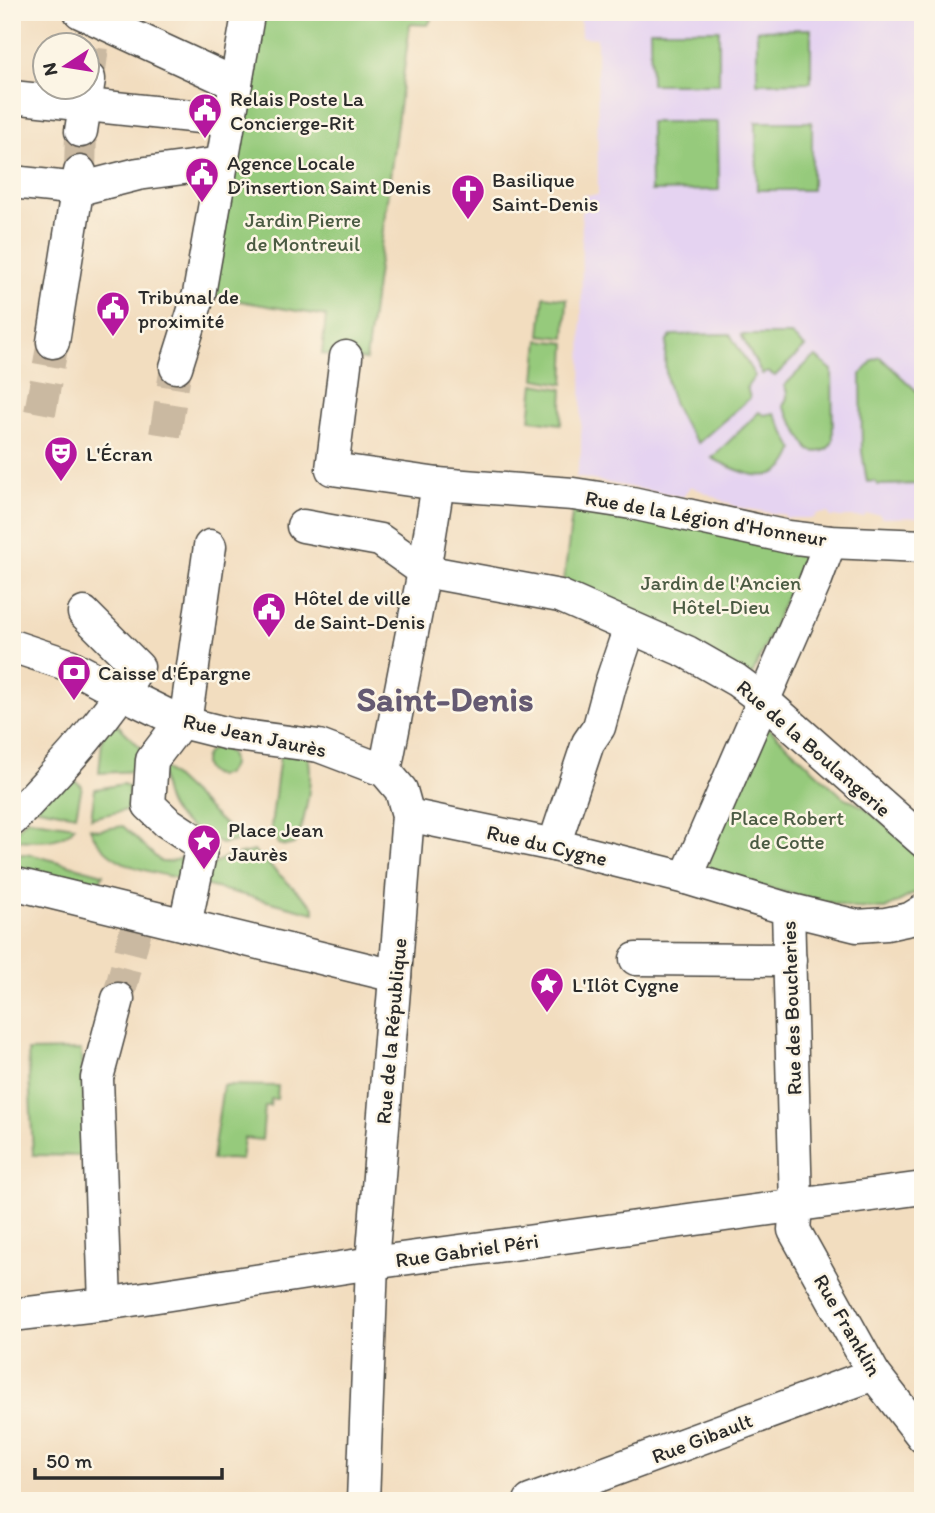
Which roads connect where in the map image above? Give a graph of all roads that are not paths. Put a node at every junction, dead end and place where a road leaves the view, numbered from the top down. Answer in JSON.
{"nodes":[{"id":1,"x":243,"y":12,"type":"edge"},
{"id":2,"x":91,"y":24,"type":"edge"},
{"id":3,"x":236,"y":84,"type":"junction"},
{"id":4,"x":12,"y":96,"type":"edge"},
{"id":5,"x":228,"y":120,"type":"junction"},
{"id":6,"x":222,"y":163,"type":"junction"},
{"id":7,"x":80,"y":180,"type":"junction"},
{"id":8,"x":12,"y":182,"type":"edge"},
{"id":9,"x":53,"y":342,"type":"tunnel mouth"},
{"id":10,"x":346,"y":357,"type":"dead end"},
{"id":11,"x":176,"y":368,"type":"tunnel mouth"},
{"id":12,"x":438,"y":484,"type":"junction"},
{"id":13,"x":303,"y":526,"type":"dead end"},
{"id":14,"x":830,"y":542,"type":"junction"},
{"id":15,"x":210,"y":546,"type":"dead end"},
{"id":16,"x":923,"y":546,"type":"edge"},
{"id":17,"x":424,"y":571,"type":"junction"},
{"id":18,"x":84,"y":613,"type":"dead end"},
{"id":19,"x":630,"y":627,"type":"junction"},
{"id":20,"x":12,"y":646,"type":"edge"},
{"id":21,"x":122,"y":693,"type":"junction"},
{"id":22,"x":763,"y":700,"type":"junction"},
{"id":23,"x":181,"y":722,"type":"junction"},
{"id":24,"x":385,"y":771,"type":"junction"},
{"id":25,"x":408,"y":816,"type":"junction"},
{"id":26,"x":12,"y":820,"type":"edge"},
{"id":27,"x":923,"y":841,"type":"edge"},
{"id":28,"x":554,"y":845,"type":"junction"},
{"id":29,"x":686,"y":878,"type":"junction"},
{"id":30,"x":12,"y":883,"type":"edge"},
{"id":31,"x":788,"y":909,"type":"junction"},
{"id":32,"x":923,"y":911,"type":"edge"},
{"id":33,"x":185,"y":925,"type":"junction"},
{"id":34,"x":636,"y":959,"type":"dead end"},
{"id":35,"x":790,"y":960,"type":"junction"},
{"id":36,"x":395,"y":976,"type":"junction"},
{"id":37,"x":118,"y":999,"type":"tunnel mouth"},
{"id":38,"x":923,"y":1188,"type":"edge"},
{"id":39,"x":796,"y":1205,"type":"junction"},
{"id":40,"x":372,"y":1263,"type":"junction"},
{"id":41,"x":105,"y":1304,"type":"junction"},
{"id":42,"x":12,"y":1315,"type":"edge"},
{"id":43,"x":874,"y":1374,"type":"junction"},
{"id":44,"x":923,"y":1437,"type":"edge"},
{"id":45,"x":363,"y":1501,"type":"edge"},
{"id":46,"x":530,"y":1501,"type":"edge"}],
"edges":[{"from":1,"to":3,"type":"street"},
{"from":2,"to":3,"type":"street"},
{"from":3,"to":5,"type":"street"},
{"from":4,"to":5,"type":"street"},
{"from":5,"to":6,"type":"street"},
{"from":6,"to":7,"type":"street"},
{"from":6,"to":11,"type":"street"},
{"from":7,"to":8,"type":"street"},
{"from":7,"to":9,"type":"street"},
{"from":10,"to":12,"type":"street","name":"Rue de la Légion d'Honneur"},
{"from":12,"to":14,"type":"street","name":"Rue de la Légion d'Honneur"},
{"from":12,"to":17,"type":"street"},
{"from":13,"to":17,"type":"street"},
{"from":14,"to":16,"type":"street","name":"Rue de la Légion d'Honneur"},
{"from":14,"to":22,"type":"street"},
{"from":15,"to":23,"type":"street"},
{"from":17,"to":19,"type":"street","name":"Rue de la Boulangerie"},
{"from":17,"to":24,"type":"street"},
{"from":18,"to":21,"type":"street"},
{"from":19,"to":22,"type":"street","name":"Rue de la Boulangerie"},
{"from":19,"to":28,"type":"street"},
{"from":20,"to":21,"type":"street","name":"Rue Jean Jaurès"},
{"from":21,"to":23,"type":"street","name":"Rue Jean Jaurès"},
{"from":21,"to":26,"type":"street"},
{"from":22,"to":27,"type":"street","name":"Rue de la Boulangerie"},
{"from":22,"to":29,"type":"street"},
{"from":23,"to":24,"type":"street","name":"Rue Jean Jaurès"},
{"from":23,"to":33,"type":"street"},
{"from":24,"to":25,"type":"street","name":"Rue de la République"},
{"from":25,"to":28,"type":"street","name":"Rue du Cygne"},
{"from":25,"to":36,"type":"street","name":"Rue de la République"},
{"from":28,"to":29,"type":"street","name":"Rue du Cygne"},
{"from":29,"to":31,"type":"street","name":"Rue du Cygne"},
{"from":30,"to":33,"type":"street"},
{"from":31,"to":32,"type":"street","name":"Rue des Boucheries"},
{"from":31,"to":35,"type":"street","name":"Rue des Boucheries"},
{"from":33,"to":36,"type":"street"},
{"from":34,"to":35,"type":"street"},
{"from":35,"to":39,"type":"street","name":"Rue des Boucheries"},
{"from":36,"to":40,"type":"street","name":"Rue de la République"},
{"from":37,"to":41,"type":"street"},
{"from":38,"to":39,"type":"street","name":"Rue Gabriel Péri"},
{"from":39,"to":40,"type":"street","name":"Rue Gabriel Péri"},
{"from":39,"to":43,"type":"street","name":"Rue Franklin"},
{"from":40,"to":41,"type":"street","name":"Rue Gabriel Péri"},
{"from":40,"to":45,"type":"street","name":"Rue de la République"},
{"from":41,"to":42,"type":"street","name":"Rue Gabriel Péri"},
{"from":43,"to":44,"type":"street","name":"Rue Franklin"},
{"from":43,"to":46,"type":"street","name":"Rue Gibault"}]}
